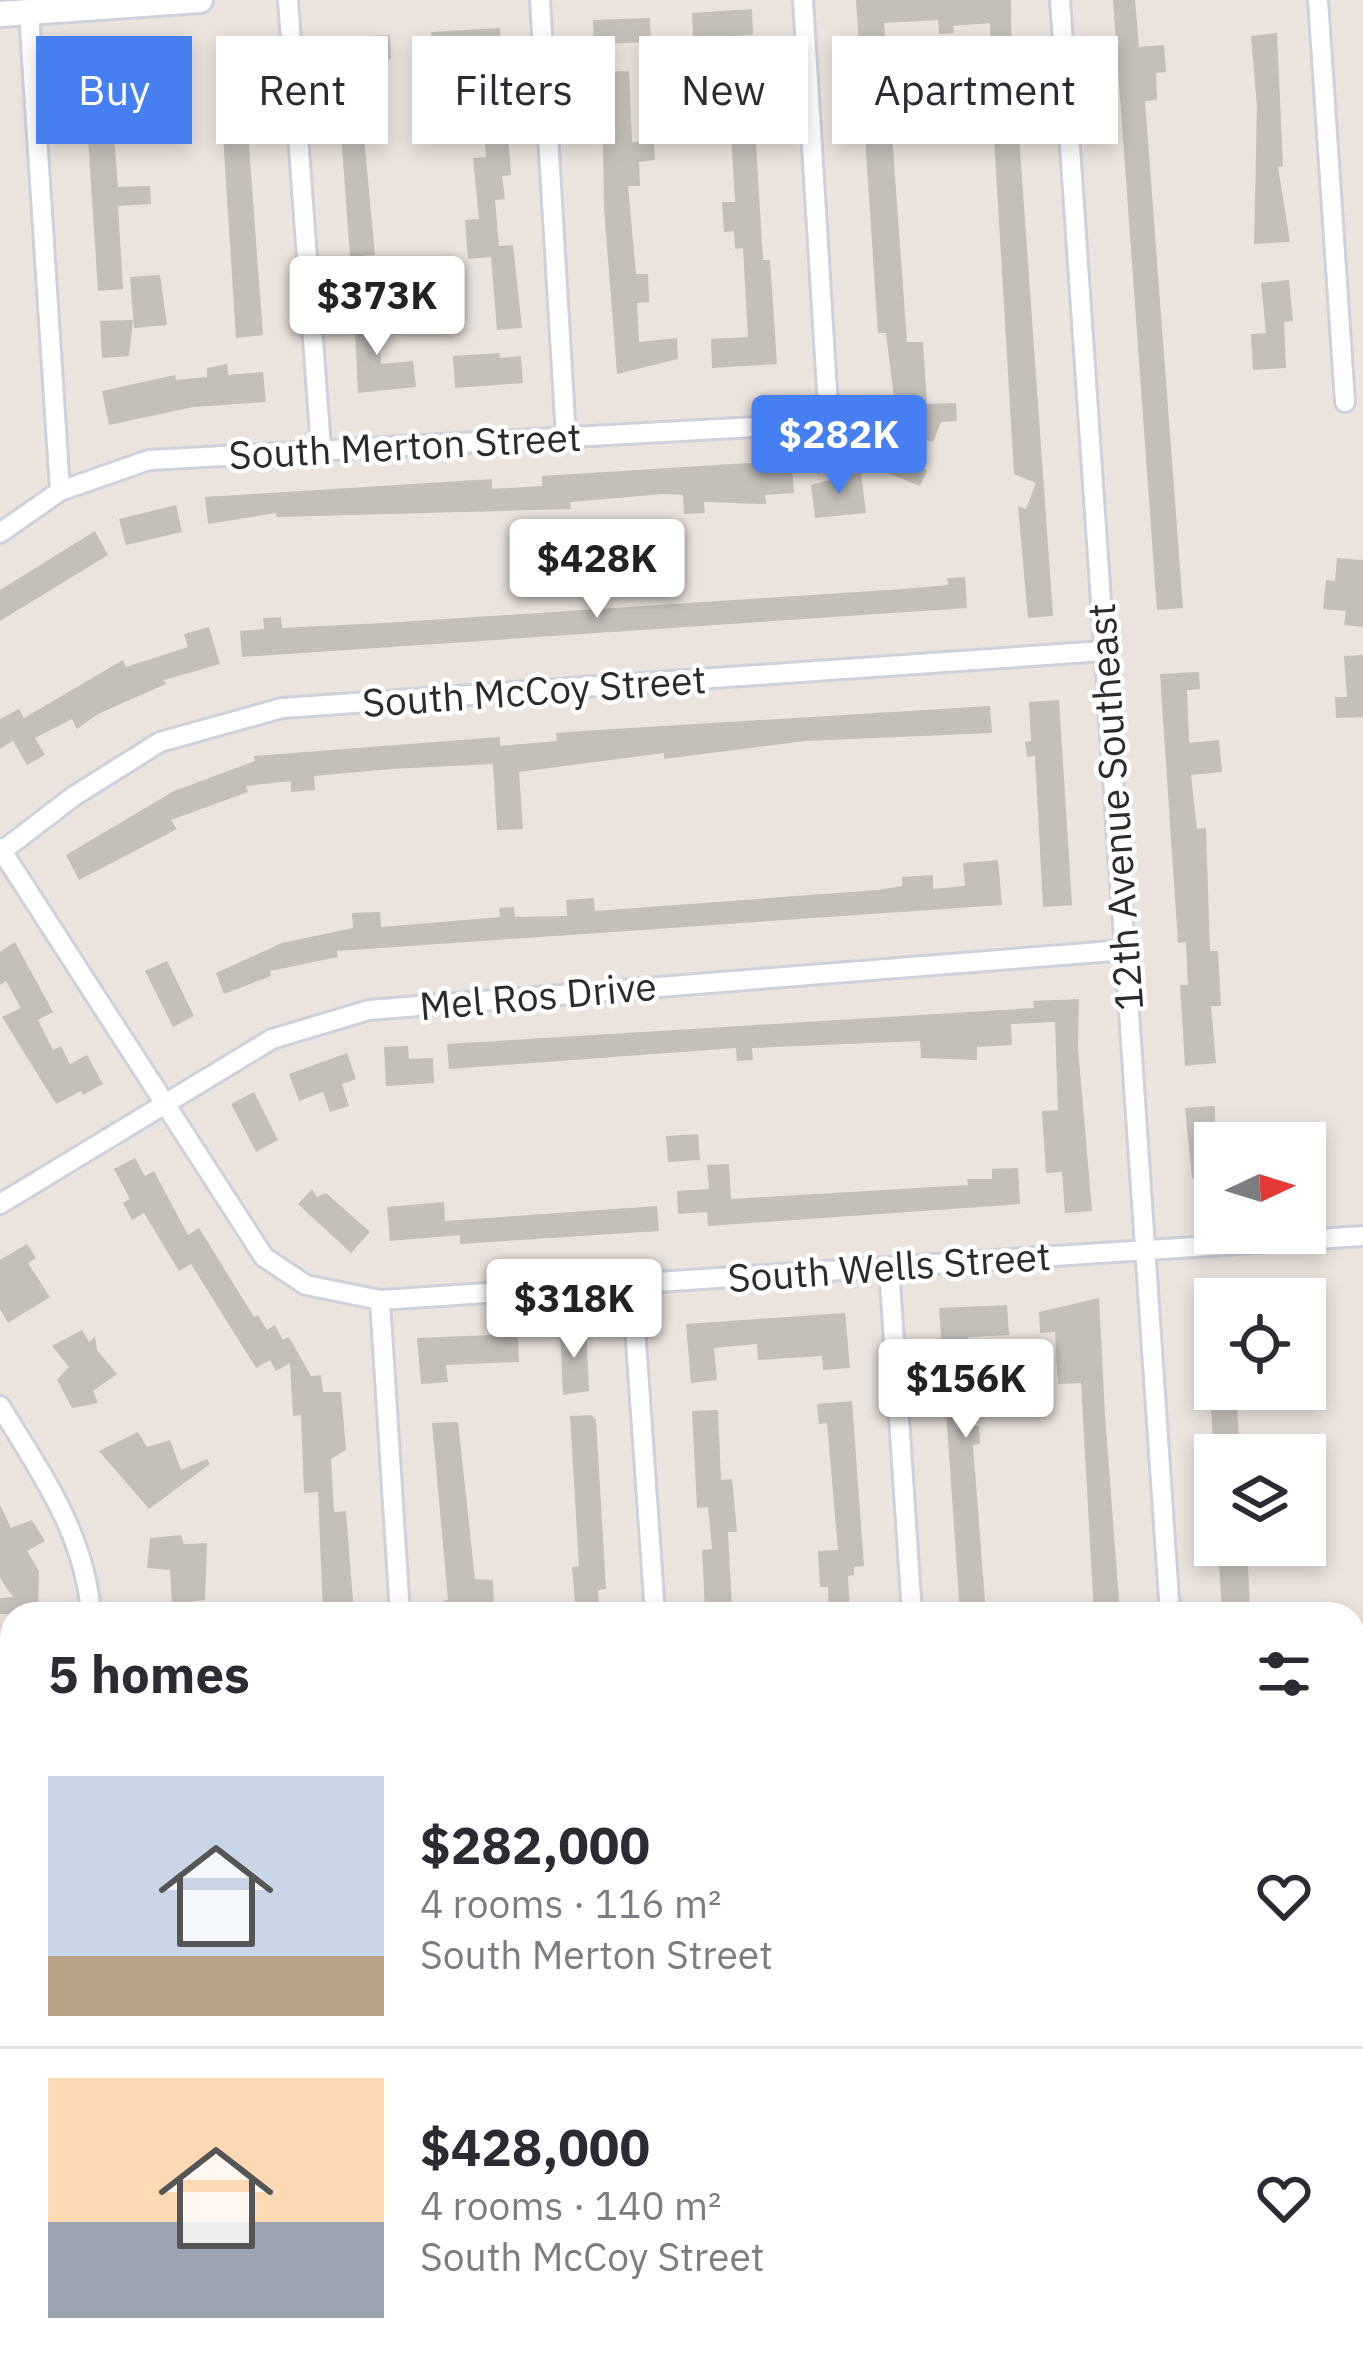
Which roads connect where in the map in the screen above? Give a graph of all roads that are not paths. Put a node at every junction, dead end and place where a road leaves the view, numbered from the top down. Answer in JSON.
{"nodes":[{"id":1,"x":200,"y":0,"type":"edge"},
{"id":2,"x":288,"y":0,"type":"edge"},
{"id":3,"x":540,"y":0,"type":"edge"},
{"id":4,"x":802,"y":0,"type":"edge"},
{"id":5,"x":1060,"y":0,"type":"edge"},
{"id":6,"x":1318,"y":0,"type":"edge"},
{"id":7,"x":29,"y":12,"type":"junction"},
{"id":8,"x":0,"y":14,"type":"edge"},
{"id":9,"x":1345,"y":402,"type":"dead end"},
{"id":10,"x":566,"y":438,"type":"junction"},
{"id":11,"x":321,"y":448,"type":"junction"},
{"id":12,"x":60,"y":491,"type":"junction"},
{"id":13,"x":0,"y":533,"type":"edge"},
{"id":14,"x":1104,"y":652,"type":"junction"},
{"id":15,"x":1,"y":850,"type":"edge"},
{"id":16,"x":1125,"y":950,"type":"junction"},
{"id":17,"x":164,"y":1104,"type":"junction"},
{"id":18,"x":0,"y":1204,"type":"edge"},
{"id":19,"x":1363,"y":1236,"type":"edge"},
{"id":20,"x":1145,"y":1250,"type":"junction"},
{"id":21,"x":889,"y":1267,"type":"junction"},
{"id":22,"x":632,"y":1284,"type":"junction"},
{"id":23,"x":380,"y":1300,"type":"junction"},
{"id":24,"x":0,"y":1406,"type":"edge"},
{"id":25,"x":89,"y":1602,"type":"edge"},
{"id":26,"x":399,"y":1602,"type":"edge"},
{"id":27,"x":654,"y":1602,"type":"edge"},
{"id":28,"x":911,"y":1602,"type":"edge"},
{"id":29,"x":1169,"y":1602,"type":"edge"}],
"edges":[{"from":1,"to":7,"type":"street"},
{"from":2,"to":11,"type":"street"},
{"from":3,"to":10,"type":"street"},
{"from":4,"to":10,"type":"street","name":"South Merton Street"},
{"from":5,"to":14,"type":"street","name":"12th Avenue Southeast"},
{"from":6,"to":9,"type":"street"},
{"from":7,"to":8,"type":"street"},
{"from":7,"to":12,"type":"street"},
{"from":10,"to":11,"type":"street","name":"South Merton Street"},
{"from":11,"to":12,"type":"street","name":"South Merton Street"},
{"from":12,"to":13,"type":"street","name":"South Merton Street"},
{"from":14,"to":15,"type":"street","name":"South McCoy Street"},
{"from":14,"to":16,"type":"street","name":"12th Avenue Southeast"},
{"from":15,"to":17,"type":"street","name":"South Wells Street"},
{"from":16,"to":17,"type":"street","name":"Mel Ros Drive"},
{"from":16,"to":20,"type":"street","name":"12th Avenue Southeast"},
{"from":17,"to":18,"type":"street","name":"Mel Ros Drive"},
{"from":17,"to":23,"type":"street","name":"South Wells Street"},
{"from":19,"to":20,"type":"street","name":"South Wells Street"},
{"from":20,"to":21,"type":"street","name":"South Wells Street"},
{"from":20,"to":29,"type":"street","name":"12th Avenue Southeast"},
{"from":21,"to":22,"type":"street","name":"South Wells Street"},
{"from":21,"to":28,"type":"street"},
{"from":22,"to":23,"type":"street","name":"South Wells Street"},
{"from":22,"to":27,"type":"street"},
{"from":23,"to":26,"type":"street"},
{"from":24,"to":25,"type":"street"}]}
